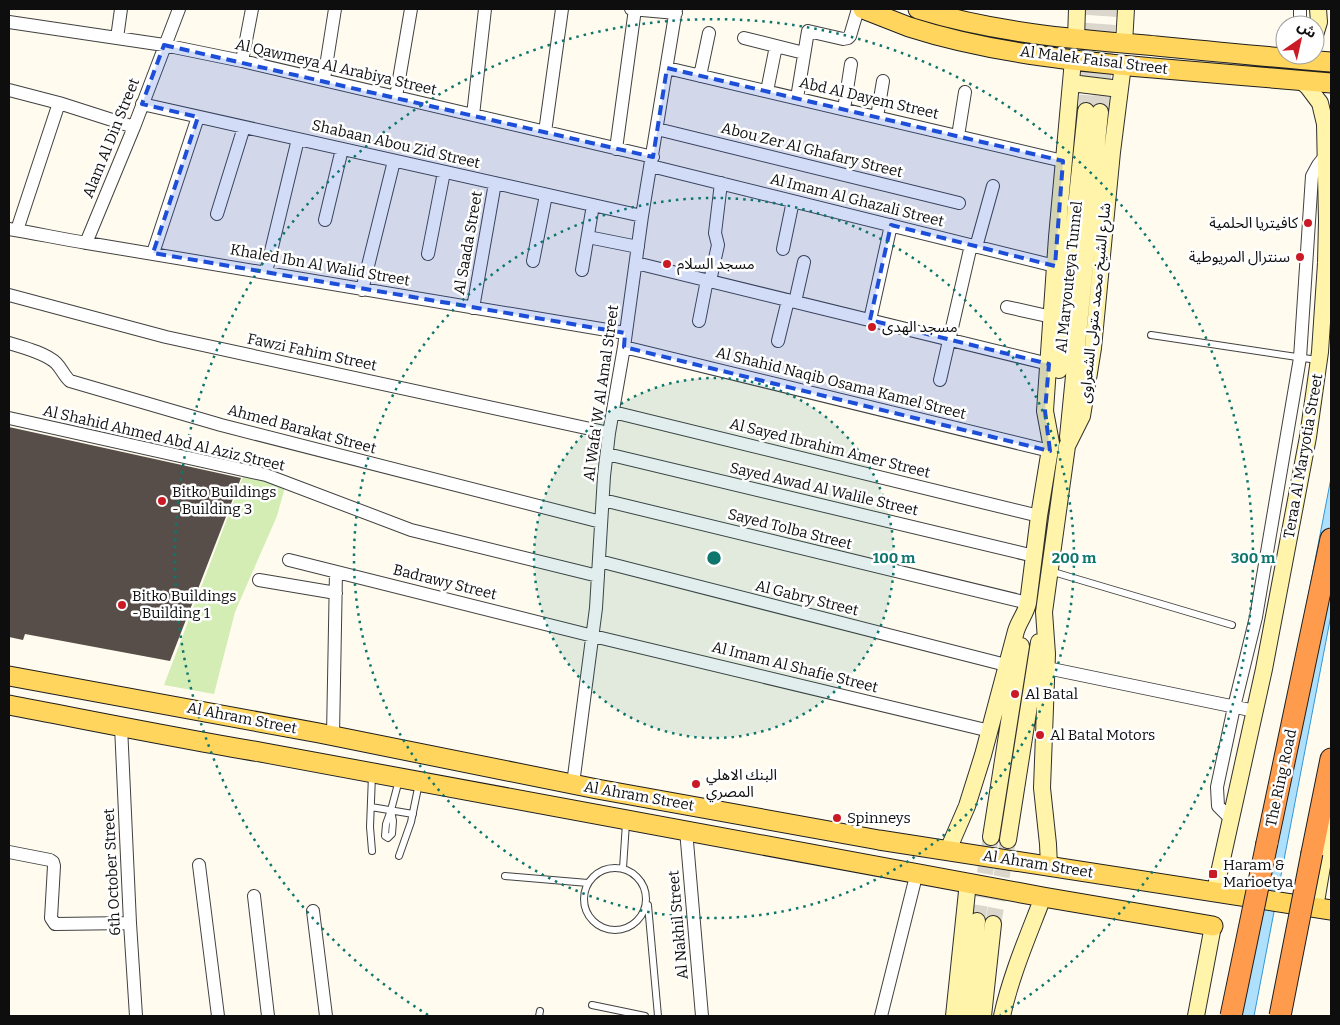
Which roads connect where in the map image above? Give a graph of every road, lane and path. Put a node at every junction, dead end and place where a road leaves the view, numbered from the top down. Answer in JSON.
{"nodes":[{"id":1,"x":121,"y":9,"type":"edge"},
{"id":2,"x":179,"y":9,"type":"edge"},
{"id":3,"x":252,"y":9,"type":"edge"},
{"id":4,"x":335,"y":9,"type":"edge"},
{"id":5,"x":411,"y":9,"type":"edge"},
{"id":6,"x":485,"y":9,"type":"edge"},
{"id":7,"x":562,"y":9,"type":"edge"},
{"id":8,"x":631,"y":9,"type":"edge"},
{"id":9,"x":635,"y":9,"type":"edge"},
{"id":10,"x":858,"y":9,"type":"edge"},
{"id":11,"x":863,"y":9,"type":"edge"},
{"id":12,"x":918,"y":9,"type":"edge"},
{"id":13,"x":1077,"y":9,"type":"edge"},
{"id":14,"x":1126,"y":9,"type":"edge"},
{"id":15,"x":676,"y":11,"type":"edge"},
{"id":16,"x":9,"y":22,"type":"edge"},
{"id":17,"x":709,"y":33,"type":"dead end"},
{"id":18,"x":118,"y":38,"type":"junction"},
{"id":19,"x":744,"y":38,"type":"dead end"},
{"id":20,"x":1076,"y":39,"type":"junction"},
{"id":21,"x":1124,"y":44,"type":"junction"},
{"id":22,"x":164,"y":45,"type":"junction"},
{"id":23,"x":776,"y":46,"type":"junction"},
{"id":24,"x":804,"y":53,"type":"junction"},
{"id":25,"x":1275,"y":54,"type":"edge"},
{"id":26,"x":1072,"y":60,"type":"junction"},
{"id":27,"x":242,"y":61,"type":"junction"},
{"id":28,"x":851,"y":64,"type":"dead end"},
{"id":29,"x":1123,"y":65,"type":"junction"},
{"id":30,"x":667,"y":68,"type":"junction"},
{"id":31,"x":700,"y":76,"type":"junction"},
{"id":32,"x":324,"y":80,"type":"junction"},
{"id":33,"x":883,"y":81,"type":"dead end"},
{"id":34,"x":1301,"y":81,"type":"junction"},
{"id":35,"x":1071,"y":83,"type":"junction"},
{"id":36,"x":1331,"y":83,"type":"edge"},
{"id":37,"x":1120,"y":89,"type":"junction"},
{"id":38,"x":9,"y":90,"type":"edge"},
{"id":39,"x":767,"y":91,"type":"junction"},
{"id":40,"x":965,"y":92,"type":"dead end"},
{"id":41,"x":396,"y":97,"type":"junction"},
{"id":42,"x":797,"y":98,"type":"junction"},
{"id":43,"x":59,"y":103,"type":"junction"},
{"id":44,"x":142,"y":104,"type":"junction"},
{"id":45,"x":844,"y":109,"type":"junction"},
{"id":46,"x":1093,"y":111,"type":"tunnel mouth"},
{"id":47,"x":473,"y":115,"type":"junction"},
{"id":48,"x":198,"y":117,"type":"junction"},
{"id":49,"x":877,"y":117,"type":"junction"},
{"id":50,"x":134,"y":127,"type":"junction"},
{"id":51,"x":244,"y":127,"type":"junction"},
{"id":52,"x":657,"y":129,"type":"junction"},
{"id":53,"x":545,"y":132,"type":"junction"},
{"id":54,"x":958,"y":136,"type":"junction"},
{"id":55,"x":298,"y":139,"type":"junction"},
{"id":56,"x":342,"y":149,"type":"junction"},
{"id":57,"x":616,"y":149,"type":"junction"},
{"id":58,"x":1326,"y":155,"type":"junction"},
{"id":59,"x":394,"y":161,"type":"junction"},
{"id":60,"x":1063,"y":161,"type":"junction"},
{"id":61,"x":652,"y":162,"type":"junction"},
{"id":62,"x":444,"y":172,"type":"junction"},
{"id":63,"x":495,"y":183,"type":"junction"},
{"id":64,"x":720,"y":183,"type":"junction"},
{"id":65,"x":994,"y":186,"type":"dead end"},
{"id":66,"x":546,"y":195,"type":"junction"},
{"id":67,"x":793,"y":201,"type":"junction"},
{"id":68,"x":959,"y":203,"type":"dead end"},
{"id":69,"x":593,"y":205,"type":"junction"},
{"id":70,"x":217,"y":214,"type":"dead end"},
{"id":71,"x":642,"y":216,"type":"junction"},
{"id":72,"x":325,"y":220,"type":"dead end"},
{"id":73,"x":890,"y":226,"type":"junction"},
{"id":74,"x":11,"y":230,"type":"edge"},
{"id":75,"x":588,"y":237,"type":"junction"},
{"id":76,"x":86,"y":243,"type":"junction"},
{"id":77,"x":974,"y":246,"type":"junction"},
{"id":78,"x":638,"y":247,"type":"junction"},
{"id":79,"x":783,"y":249,"type":"dead end"},
{"id":80,"x":153,"y":253,"type":"junction"},
{"id":81,"x":428,"y":254,"type":"dead end"},
{"id":82,"x":533,"y":261,"type":"dead end"},
{"id":83,"x":804,"y":262,"type":"dead end"},
{"id":84,"x":636,"y":263,"type":"junction"},
{"id":85,"x":1055,"y":266,"type":"junction"},
{"id":86,"x":582,"y":270,"type":"dead end"},
{"id":87,"x":266,"y":272,"type":"junction"},
{"id":88,"x":709,"y":281,"type":"junction"},
{"id":89,"x":362,"y":290,"type":"junction"},
{"id":90,"x":9,"y":294,"type":"edge"},
{"id":91,"x":791,"y":301,"type":"junction"},
{"id":92,"x":1007,"y":307,"type":"dead end"},
{"id":93,"x":473,"y":308,"type":"junction"},
{"id":94,"x":1052,"y":317,"type":"junction"},
{"id":95,"x":870,"y":320,"type":"junction"},
{"id":96,"x":698,"y":321,"type":"dead end"},
{"id":97,"x":625,"y":333,"type":"junction"},
{"id":98,"x":1150,"y":335,"type":"dead end"},
{"id":99,"x":948,"y":339,"type":"junction"},
{"id":100,"x":778,"y":341,"type":"dead end"},
{"id":101,"x":9,"y":343,"type":"edge"},
{"id":102,"x":624,"y":347,"type":"junction"},
{"id":103,"x":1300,"y":358,"type":"junction"},
{"id":104,"x":1319,"y":360,"type":"junction"},
{"id":105,"x":1049,"y":364,"type":"junction"},
{"id":106,"x":940,"y":380,"type":"dead end"},
{"id":107,"x":612,"y":412,"type":"junction"},
{"id":108,"x":9,"y":418,"type":"edge"},
{"id":109,"x":609,"y":434,"type":"junction"},
{"id":110,"x":1056,"y":447,"type":"junction"},
{"id":111,"x":607,"y":454,"type":"junction"},
{"id":112,"x":603,"y":500,"type":"junction"},
{"id":113,"x":1039,"y":516,"type":"junction"},
{"id":114,"x":601,"y":522,"type":"junction"},
{"id":115,"x":1331,"y":539,"type":"edge"},
{"id":116,"x":1034,"y":556,"type":"junction"},
{"id":117,"x":289,"y":560,"type":"dead end"},
{"id":118,"x":599,"y":561,"type":"junction"},
{"id":119,"x":1049,"y":571,"type":"junction"},
{"id":120,"x":336,"y":572,"type":"junction"},
{"id":121,"x":598,"y":576,"type":"junction"},
{"id":122,"x":259,"y":580,"type":"dead end"},
{"id":123,"x":336,"y":593,"type":"junction"},
{"id":124,"x":1027,"y":606,"type":"junction"},
{"id":125,"x":1044,"y":612,"type":"junction"},
{"id":126,"x":1232,"y":625,"type":"dead end"},
{"id":127,"x":593,"y":636,"type":"junction"},
{"id":128,"x":1006,"y":665,"type":"junction"},
{"id":129,"x":1047,"y":668,"type":"junction"},
{"id":130,"x":9,"y":676,"type":"edge"},
{"id":131,"x":9,"y":705,"type":"edge"},
{"id":132,"x":1234,"y":707,"type":"junction"},
{"id":133,"x":1254,"y":711,"type":"junction"},
{"id":134,"x":264,"y":723,"type":"junction"},
{"id":135,"x":121,"y":726,"type":"junction"},
{"id":136,"x":990,"y":731,"type":"junction"},
{"id":137,"x":326,"y":734,"type":"junction"},
{"id":138,"x":260,"y":752,"type":"junction"},
{"id":139,"x":1331,"y":759,"type":"edge"},
{"id":140,"x":312,"y":762,"type":"junction"},
{"id":141,"x":372,"y":773,"type":"junction"},
{"id":142,"x":399,"y":778,"type":"junction"},
{"id":143,"x":420,"y":782,"type":"junction"},
{"id":144,"x":573,"y":784,"type":"junction"},
{"id":145,"x":371,"y":807,"type":"junction"},
{"id":146,"x":391,"y":810,"type":"junction"},
{"id":147,"x":413,"y":814,"type":"junction"},
{"id":148,"x":1331,"y":814,"type":"edge"},
{"id":149,"x":626,"y":819,"type":"junction"},
{"id":150,"x":1231,"y":819,"type":"junction"},
{"id":151,"x":686,"y":830,"type":"junction"},
{"id":152,"x":991,"y":837,"type":"tunnel mouth"},
{"id":153,"x":1008,"y":840,"type":"tunnel mouth"},
{"id":154,"x":948,"y":850,"type":"junction"},
{"id":155,"x":372,"y":851,"type":"dead end"},
{"id":156,"x":9,"y":852,"type":"edge"},
{"id":157,"x":399,"y":856,"type":"dead end"},
{"id":158,"x":199,"y":865,"type":"dead end"},
{"id":159,"x":1049,"y":866,"type":"junction"},
{"id":160,"x":623,"y":868,"type":"junction"},
{"id":161,"x":917,"y":872,"type":"junction"},
{"id":162,"x":504,"y":876,"type":"dead end"},
{"id":163,"x":968,"y":882,"type":"junction"},
{"id":164,"x":588,"y":883,"type":"junction"},
{"id":165,"x":1215,"y":891,"type":"junction"},
{"id":166,"x":254,"y":896,"type":"dead end"},
{"id":167,"x":1042,"y":896,"type":"junction"},
{"id":168,"x":647,"y":901,"type":"junction"},
{"id":169,"x":1318,"y":908,"type":"edge"},
{"id":170,"x":313,"y":910,"type":"dead end"},
{"id":171,"x":130,"y":923,"type":"junction"},
{"id":172,"x":1213,"y":926,"type":"joint"},
{"id":173,"x":592,"y":1005,"type":"dead end"},
{"id":174,"x":633,"y":1015,"type":"edge"},
{"id":175,"x":136,"y":1016,"type":"edge"},
{"id":176,"x":218,"y":1016,"type":"edge"},
{"id":177,"x":268,"y":1016,"type":"edge"},
{"id":178,"x":326,"y":1016,"type":"edge"},
{"id":179,"x":644,"y":1016,"type":"edge"},
{"id":180,"x":658,"y":1016,"type":"edge"},
{"id":181,"x":702,"y":1016,"type":"edge"},
{"id":182,"x":881,"y":1016,"type":"edge"},
{"id":183,"x":954,"y":1016,"type":"edge"},
{"id":184,"x":969,"y":1016,"type":"edge"},
{"id":185,"x":983,"y":1016,"type":"edge"},
{"id":186,"x":1002,"y":1016,"type":"edge"},
{"id":187,"x":1196,"y":1016,"type":"edge"},
{"id":188,"x":1231,"y":1016,"type":"edge"},
{"id":189,"x":1280,"y":1016,"type":"edge"}],
"edges":[{"from":1,"to":18,"type":"street"},
{"from":2,"to":22,"type":"street","name":"Alam Al Din Street"},
{"from":3,"to":27,"type":"street"},
{"from":4,"to":32,"type":"street"},
{"from":5,"to":41,"type":"street"},
{"from":6,"to":47,"type":"street"},
{"from":7,"to":53,"type":"street"},
{"from":8,"to":9,"type":"street"},
{"from":9,"to":15,"type":"street"},
{"from":9,"to":57,"type":"street"},
{"from":10,"to":24,"type":"street"},
{"from":11,"to":26,"type":"main road","name":"Al Malek Faisal Street"},
{"from":12,"to":20,"type":"main road","name":"Al Malek Faisal Street"},
{"from":13,"to":20,"type":"main road"},
{"from":14,"to":21,"type":"main road"},
{"from":15,"to":30,"type":"street","name":"Al Wafa' W Al Amal Street"},
{"from":16,"to":18,"type":"street","name":"Al Qawmeya Al Arabiya Street"},
{"from":17,"to":31,"type":"street"},
{"from":18,"to":22,"type":"street","name":"Al Qawmeya Al Arabiya Street"},
{"from":19,"to":23,"type":"street"},
{"from":20,"to":21,"type":"main road","name":"Al Malek Faisal Street"},
{"from":21,"to":25,"type":"main road","name":"Al Malek Faisal Street"},
{"from":22,"to":27,"type":"street","name":"Al Qawmeya Al Arabiya Street"},
{"from":22,"to":44,"type":"street","name":"Alam Al Din Street"},
{"from":23,"to":24,"type":"street"},
{"from":23,"to":39,"type":"street"},
{"from":24,"to":42,"type":"street"},
{"from":26,"to":29,"type":"main road","name":"Al Malek Faisal Street"},
{"from":26,"to":35,"type":"main road","name":"شارع الشيخ محمد متولى الشعراوى"},
{"from":27,"to":32,"type":"street","name":"Al Qawmeya Al Arabiya Street"},
{"from":28,"to":45,"type":"street"},
{"from":29,"to":34,"type":"main road","name":"Al Malek Faisal Street"},
{"from":29,"to":37,"type":"main road","name":"شارع الشيخ محمد متولى الشعراوى"},
{"from":30,"to":31,"type":"street","name":"Abd Al Dayem Street"},
{"from":30,"to":52,"type":"street","name":"Al Wafa' W Al Amal Street"},
{"from":31,"to":39,"type":"street","name":"Abd Al Dayem Street"},
{"from":32,"to":41,"type":"street","name":"Al Qawmeya Al Arabiya Street"},
{"from":33,"to":49,"type":"street"},
{"from":34,"to":36,"type":"main road","name":"Al Malek Faisal Street"},
{"from":34,"to":58,"type":"main road","name":"Teraa Al Maryotia Street"},
{"from":35,"to":37,"type":"main road"},
{"from":35,"to":60,"type":"main road","name":"شارع الشيخ محمد متولى الشعراوى"},
{"from":37,"to":110,"type":"main road","name":"شارع الشيخ محمد متولى الشعراوى"},
{"from":38,"to":43,"type":"street"},
{"from":39,"to":42,"type":"street","name":"Abd Al Dayem Street"},
{"from":40,"to":54,"type":"street"},
{"from":41,"to":47,"type":"street","name":"Al Qawmeya Al Arabiya Street"},
{"from":42,"to":45,"type":"street","name":"Abd Al Dayem Street"},
{"from":43,"to":50,"type":"street"},
{"from":43,"to":74,"type":"street"},
{"from":44,"to":48,"type":"street","name":"Shabaan Abou Zid Street"},
{"from":44,"to":50,"type":"street","name":"Alam Al Din Street"},
{"from":45,"to":49,"type":"street","name":"Abd Al Dayem Street"},
{"from":46,"to":110,"type":"main road","name":"Al Maryouteya Tunnel"},
{"from":47,"to":53,"type":"street","name":"Al Qawmeya Al Arabiya Street"},
{"from":48,"to":51,"type":"street","name":"Shabaan Abou Zid Street"},
{"from":48,"to":80,"type":"street"},
{"from":49,"to":54,"type":"street","name":"Abd Al Dayem Street"},
{"from":50,"to":76,"type":"street","name":"Alam Al Din Street"},
{"from":51,"to":55,"type":"street","name":"Shabaan Abou Zid Street"},
{"from":51,"to":70,"type":"street"},
{"from":52,"to":61,"type":"street","name":"Al Wafa' W Al Amal Street"},
{"from":52,"to":68,"type":"street","name":"Abou Zer Al Ghafary Street"},
{"from":53,"to":57,"type":"street","name":"Al Qawmeya Al Arabiya Street"},
{"from":54,"to":60,"type":"street","name":"Abd Al Dayem Street"},
{"from":55,"to":56,"type":"street","name":"Shabaan Abou Zid Street"},
{"from":55,"to":87,"type":"street"},
{"from":56,"to":59,"type":"street","name":"Shabaan Abou Zid Street"},
{"from":56,"to":72,"type":"street"},
{"from":57,"to":61,"type":"street","name":"Al Qawmeya Al Arabiya Street"},
{"from":58,"to":103,"type":"street"},
{"from":58,"to":104,"type":"main road","name":"Teraa Al Maryotia Street"},
{"from":59,"to":62,"type":"street","name":"Shabaan Abou Zid Street"},
{"from":59,"to":89,"type":"street"},
{"from":60,"to":85,"type":"main road","name":"شارع الشيخ محمد متولى الشعراوى"},
{"from":61,"to":64,"type":"street","name":"Al Imam Al Ghazali Street"},
{"from":61,"to":71,"type":"street","name":"Al Wafa' W Al Amal Street"},
{"from":62,"to":63,"type":"street","name":"Shabaan Abou Zid Street"},
{"from":62,"to":81,"type":"street"},
{"from":63,"to":66,"type":"street","name":"Shabaan Abou Zid Street"},
{"from":63,"to":93,"type":"street","name":"Al Saada Street"},
{"from":64,"to":67,"type":"street","name":"Al Imam Al Ghazali Street"},
{"from":64,"to":88,"type":"street"},
{"from":65,"to":77,"type":"street"},
{"from":66,"to":69,"type":"street","name":"Shabaan Abou Zid Street"},
{"from":66,"to":82,"type":"street"},
{"from":67,"to":73,"type":"street","name":"Al Imam Al Ghazali Street"},
{"from":67,"to":79,"type":"street"},
{"from":69,"to":71,"type":"street","name":"Shabaan Abou Zid Street"},
{"from":69,"to":75,"type":"street"},
{"from":71,"to":78,"type":"street","name":"Al Wafa' W Al Amal Street"},
{"from":73,"to":77,"type":"street","name":"Al Imam Al Ghazali Street"},
{"from":73,"to":95,"type":"street"},
{"from":74,"to":76,"type":"street","name":"Khaled Ibn Al Walid Street"},
{"from":75,"to":78,"type":"street"},
{"from":75,"to":86,"type":"street"},
{"from":76,"to":80,"type":"street","name":"Khaled Ibn Al Walid Street"},
{"from":77,"to":85,"type":"street","name":"Al Imam Al Ghazali Street"},
{"from":77,"to":99,"type":"street"},
{"from":78,"to":84,"type":"street","name":"Al Wafa' W Al Amal Street"},
{"from":80,"to":87,"type":"street","name":"Khaled Ibn Al Walid Street"},
{"from":83,"to":91,"type":"street"},
{"from":84,"to":88,"type":"street"},
{"from":84,"to":97,"type":"street","name":"Al Wafa' W Al Amal Street"},
{"from":85,"to":94,"type":"main road","name":"شارع الشيخ محمد متولى الشعراوى"},
{"from":87,"to":89,"type":"street","name":"Khaled Ibn Al Walid Street"},
{"from":88,"to":91,"type":"street"},
{"from":88,"to":96,"type":"street"},
{"from":89,"to":93,"type":"street","name":"Khaled Ibn Al Walid Street"},
{"from":90,"to":109,"type":"street","name":"Fawzi Fahim Street"},
{"from":91,"to":95,"type":"street"},
{"from":91,"to":100,"type":"street"},
{"from":92,"to":94,"type":"street"},
{"from":93,"to":97,"type":"street","name":"Khaled Ibn Al Walid Street"},
{"from":94,"to":105,"type":"main road","name":"شارع الشيخ محمد متولى الشعراوى"},
{"from":95,"to":99,"type":"street"},
{"from":97,"to":102,"type":"street","name":"Al Wafa' W Al Amal Street"},
{"from":98,"to":103,"type":"lane"},
{"from":99,"to":105,"type":"street"},
{"from":99,"to":106,"type":"street"},
{"from":101,"to":114,"type":"street","name":"Ahmed Barakat Street"},
{"from":102,"to":107,"type":"street","name":"Al Wafa' W Al Amal Street"},
{"from":102,"to":110,"type":"street","name":"Al Shahid Naqib Osama Kamel Street"},
{"from":103,"to":104,"type":"lane"},
{"from":103,"to":132,"type":"street"},
{"from":104,"to":133,"type":"main road","name":"Teraa Al Maryotia Street"},
{"from":105,"to":110,"type":"main road","name":"شارع الشيخ محمد متولى الشعراوى"},
{"from":107,"to":109,"type":"street","name":"Al Wafa' W Al Amal Street"},
{"from":107,"to":113,"type":"street","name":"Al Sayed Ibrahim Amer Street"},
{"from":108,"to":121,"type":"street","name":"Al Shahid Ahmed Abd Al Aziz Street"},
{"from":109,"to":111,"type":"street","name":"Al Wafa' W Al Amal Street"},
{"from":110,"to":113,"type":"main road","name":"شارع الشيخ محمد متولى الشعراوى"},
{"from":110,"to":119,"type":"main road","name":"شارع الشيخ محمد متولى الشعراوى"},
{"from":111,"to":112,"type":"street","name":"Al Wafa' W Al Amal Street"},
{"from":111,"to":116,"type":"street","name":"Sayed Awad Al Walile Street"},
{"from":112,"to":114,"type":"street","name":"Al Wafa' W Al Amal Street"},
{"from":112,"to":124,"type":"street","name":"Sayed Tolba Street"},
{"from":113,"to":116,"type":"main road","name":"شارع الشيخ محمد متولى الشعراوى"},
{"from":114,"to":118,"type":"street","name":"Al Wafa' W Al Amal Street"},
{"from":115,"to":188,"type":"highway","name":"The Ring Road","bridge":true},
{"from":116,"to":124,"type":"main road","name":"شارع الشيخ محمد متولى الشعراوى"},
{"from":117,"to":120,"type":"street","name":"Badrawy Street"},
{"from":118,"to":121,"type":"street","name":"Al Wafa' W Al Amal Street"},
{"from":118,"to":128,"type":"street","name":"Al Gabry Street"},
{"from":119,"to":125,"type":"main road","name":"شارع الشيخ محمد متولى الشعراوى"},
{"from":119,"to":126,"type":"lane"},
{"from":120,"to":123,"type":"street"},
{"from":120,"to":127,"type":"street","name":"Badrawy Street"},
{"from":121,"to":127,"type":"street","name":"Al Wafa' W Al Amal Street"},
{"from":122,"to":123,"type":"street"},
{"from":123,"to":137,"type":"street"},
{"from":124,"to":128,"type":"main road","name":"شارع الشيخ محمد متولى الشعراوى"},
{"from":124,"to":152,"type":"main road"},
{"from":125,"to":129,"type":"main road","name":"شارع الشيخ محمد متولى الشعراوى"},
{"from":125,"to":153,"type":"main road"},
{"from":127,"to":136,"type":"street","name":"Al Imam Al Shafie Street"},
{"from":127,"to":144,"type":"street","name":"Al Wafa' W Al Amal Street"},
{"from":128,"to":136,"type":"main road","name":"شارع الشيخ محمد متولى الشعراوى"},
{"from":129,"to":132,"type":"street"},
{"from":129,"to":159,"type":"main road","name":"شارع الشيخ محمد متولى الشعراوى"},
{"from":130,"to":134,"type":"main road","name":"Al Ahram Street"},
{"from":131,"to":135,"type":"main road","name":"Al Ahram Street"},
{"from":132,"to":133,"type":"street"},
{"from":132,"to":150,"type":"street"},
{"from":133,"to":150,"type":"main road","name":"Teraa Al Maryotia Street"},
{"from":134,"to":137,"type":"main road","name":"Al Ahram Street"},
{"from":134,"to":138,"type":"main road"},
{"from":135,"to":138,"type":"main road","name":"Al Ahram Street"},
{"from":135,"to":171,"type":"street","name":"6th October Street"},
{"from":136,"to":154,"type":"main road","name":"شارع الشيخ محمد متولى الشعراوى"},
{"from":137,"to":140,"type":"main road"},
{"from":137,"to":144,"type":"main road","name":"Al Ahram Street"},
{"from":138,"to":140,"type":"main road","name":"Al Ahram Street"},
{"from":139,"to":189,"type":"highway","bridge":true},
{"from":140,"to":141,"type":"main road","name":"Al Ahram Street"},
{"from":141,"to":142,"type":"main road","name":"Al Ahram Street"},
{"from":141,"to":145,"type":"lane"},
{"from":142,"to":143,"type":"main road","name":"Al Ahram Street"},
{"from":142,"to":146,"type":"lane"},
{"from":143,"to":147,"type":"lane"},
{"from":143,"to":149,"type":"main road","name":"Al Ahram Street"},
{"from":144,"to":154,"type":"main road","name":"Al Ahram Street"},
{"from":145,"to":146,"type":"lane"},
{"from":145,"to":155,"type":"lane"},
{"from":146,"to":147,"type":"lane"},
{"from":147,"to":157,"type":"lane"},
{"from":148,"to":169,"type":"main road"},
{"from":149,"to":151,"type":"main road","name":"Al Ahram Street"},
{"from":149,"to":160,"type":"lane"},
{"from":150,"to":165,"type":"main road","name":"Teraa Al Maryotia Street"},
{"from":151,"to":161,"type":"main road","name":"Al Ahram Street"},
{"from":151,"to":181,"type":"street","name":"Al Nakhil Street"},
{"from":154,"to":159,"type":"main road","name":"Al Ahram Street"},
{"from":156,"to":171,"type":"street"},
{"from":158,"to":176,"type":"street"},
{"from":159,"to":165,"type":"main road","name":"Al Ahram Street"},
{"from":160,"to":164,"type":"lane"},
{"from":160,"to":168,"type":"lane"},
{"from":161,"to":163,"type":"main road","name":"Al Ahram Street"},
{"from":161,"to":182,"type":"street"},
{"from":162,"to":164,"type":"lane"},
{"from":163,"to":167,"type":"main road","name":"Al Ahram Street"},
{"from":163,"to":183,"type":"main road"},
{"from":164,"to":168,"type":"lane"},
{"from":165,"to":169,"type":"main road","name":"Al Ahram Street","bridge":true},
{"from":166,"to":177,"type":"street"},
{"from":167,"to":172,"type":"main road","name":"Al Ahram Street"},
{"from":167,"to":186,"type":"main road"},
{"from":168,"to":180,"type":"lane"},
{"from":170,"to":178,"type":"street"},
{"from":171,"to":175,"type":"street","name":"6th October Street"},
{"from":172,"to":187,"type":"main road"},
{"from":173,"to":174,"type":"lane"},
{"from":174,"to":179,"type":"lane"},
{"from":184,"to":185,"type":"main road"}]}
